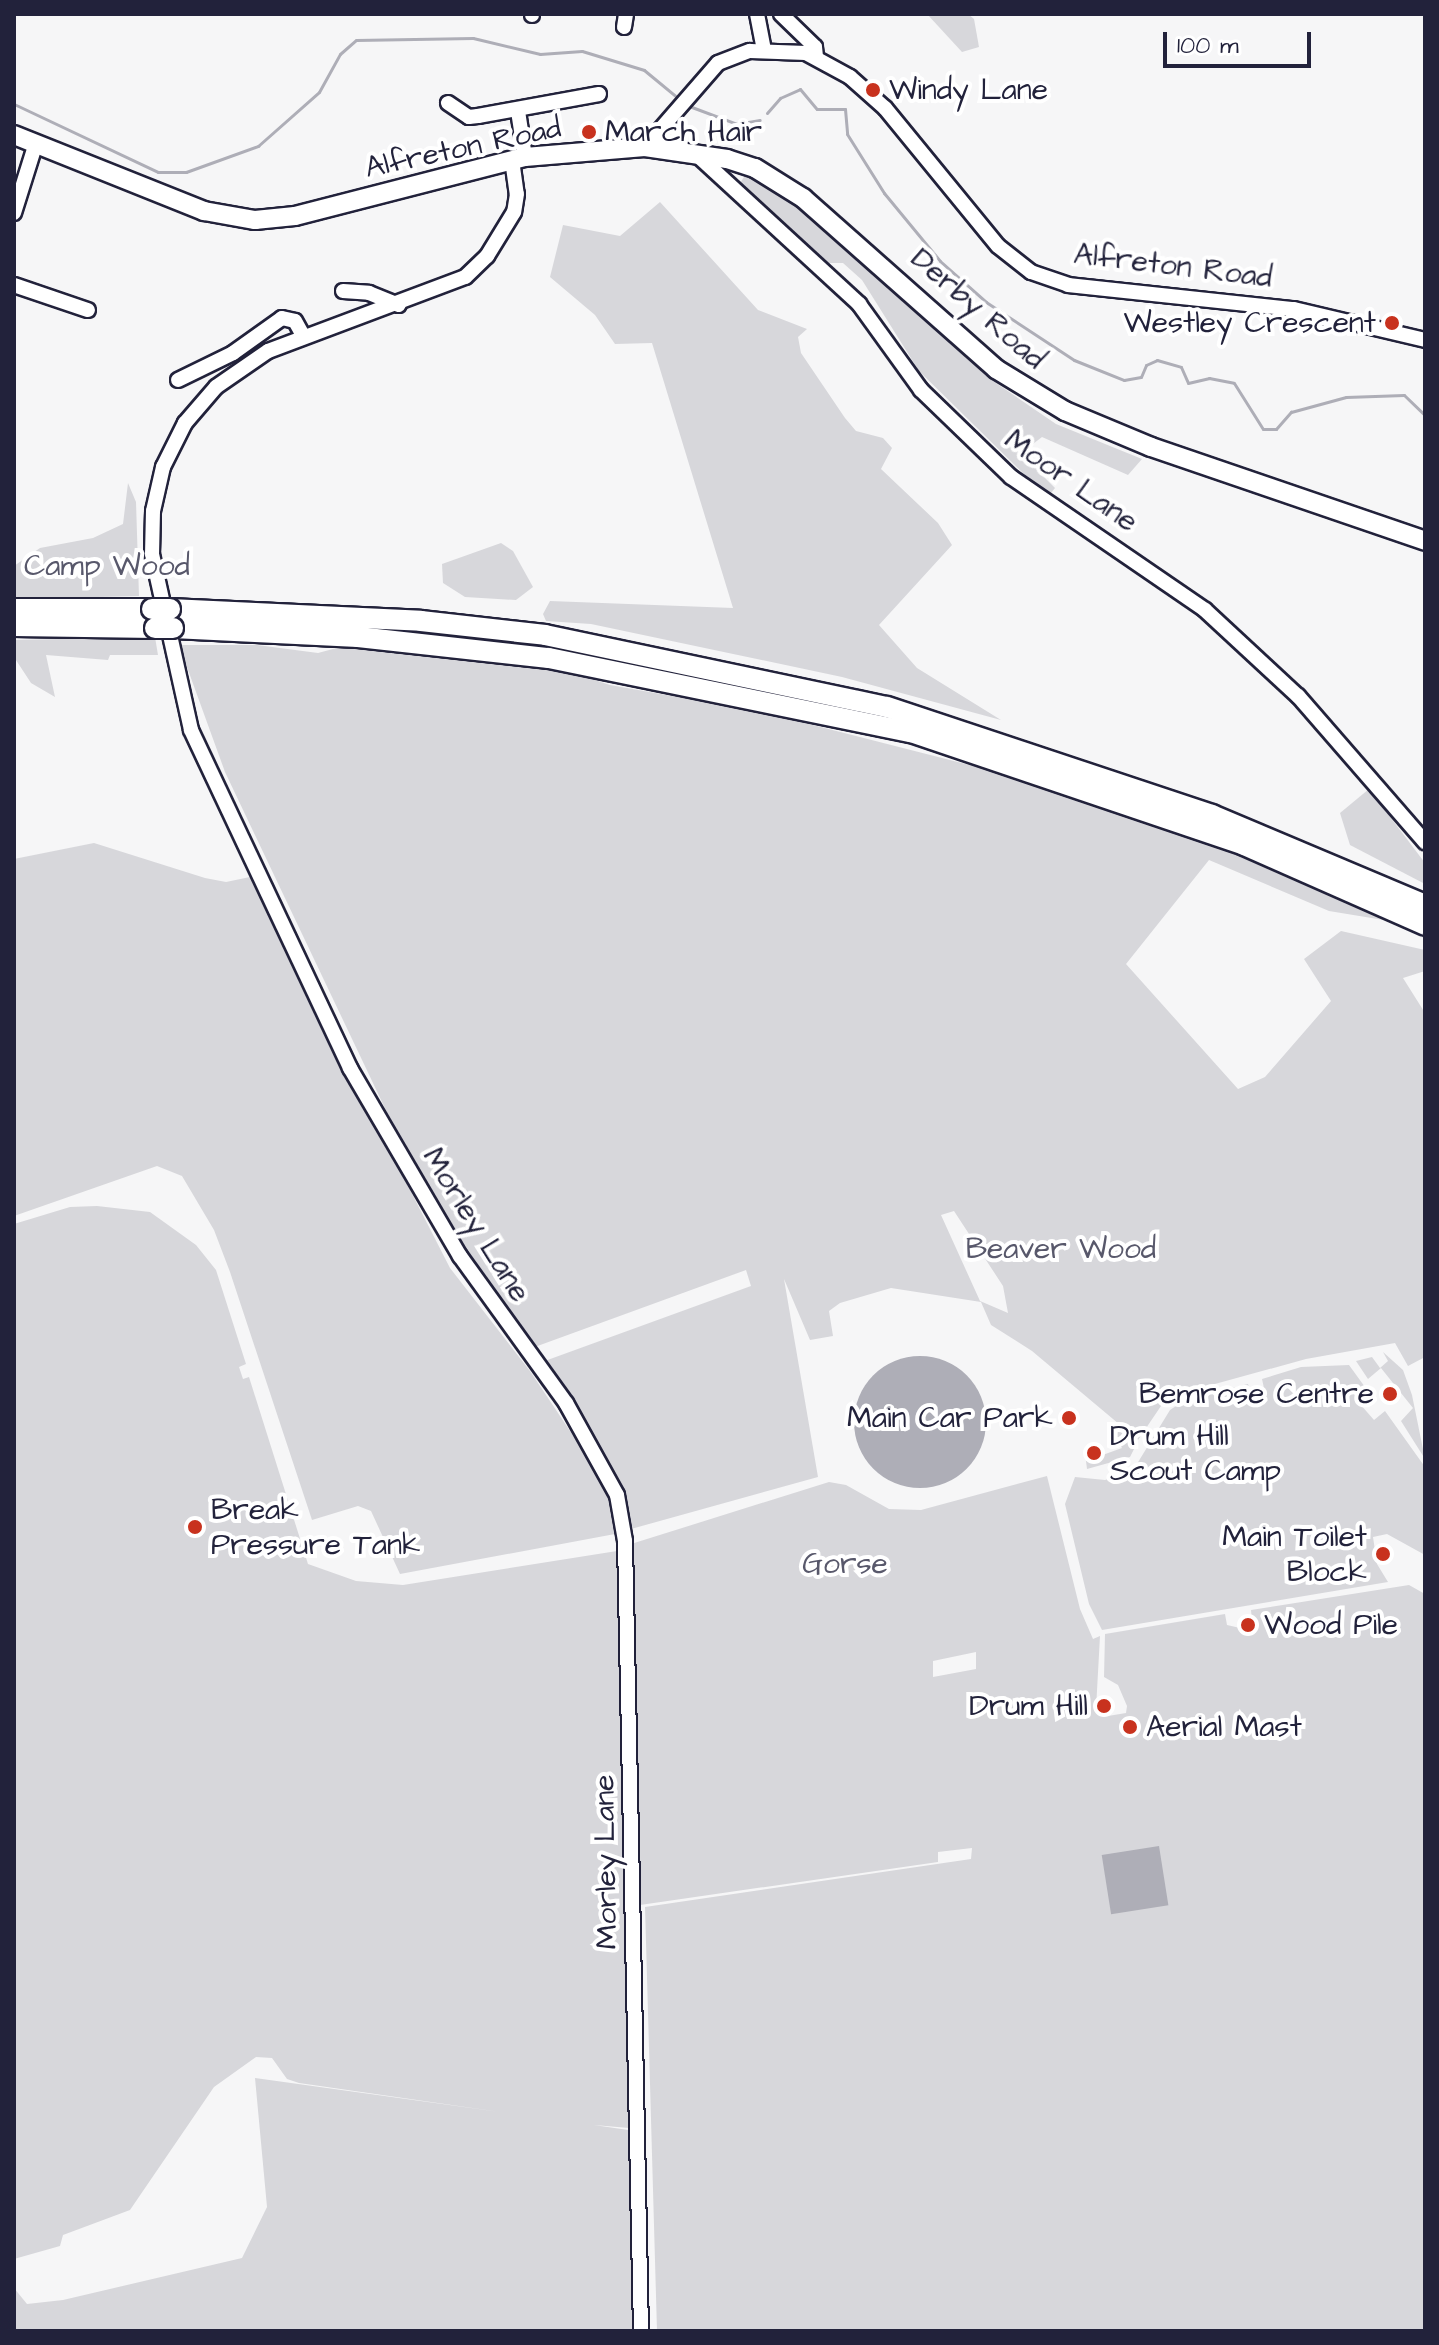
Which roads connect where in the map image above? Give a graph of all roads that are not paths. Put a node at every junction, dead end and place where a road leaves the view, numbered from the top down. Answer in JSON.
{"nodes":[{"id":1,"x":757,"y":14,"type":"edge"},
{"id":2,"x":781,"y":14,"type":"edge"},
{"id":3,"x":764,"y":50,"type":"junction"},
{"id":4,"x":816,"y":57,"type":"junction"},
{"id":5,"x":599,"y":94,"type":"dead end"},
{"id":6,"x":448,"y":103,"type":"dead end"},
{"id":7,"x":518,"y":111,"type":"junction"},
{"id":8,"x":14,"y":135,"type":"edge"},
{"id":9,"x":36,"y":143,"type":"junction"},
{"id":10,"x":645,"y":147,"type":"junction"},
{"id":11,"x":696,"y":154,"type":"junction"},
{"id":12,"x":519,"y":159,"type":"junction"},
{"id":13,"x":14,"y":213,"type":"edge"},
{"id":14,"x":14,"y":285,"type":"edge"},
{"id":15,"x":343,"y":291,"type":"dead end"},
{"id":16,"x":399,"y":305,"type":"junction"},
{"id":17,"x":88,"y":310,"type":"dead end"},
{"id":18,"x":304,"y":337,"type":"junction"},
{"id":19,"x":1425,"y":340,"type":"edge"},
{"id":20,"x":178,"y":380,"type":"dead end"},
{"id":21,"x":1425,"y":541,"type":"edge"},
{"id":22,"x":14,"y":609,"type":"edge"},
{"id":23,"x":162,"y":619,"type":"junction"},
{"id":24,"x":14,"y":626,"type":"edge"},
{"id":25,"x":1425,"y":842,"type":"edge"},
{"id":26,"x":1425,"y":905,"type":"edge"},
{"id":27,"x":1425,"y":925,"type":"edge"},
{"id":28,"x":641,"y":2331,"type":"edge"}],
"edges":[{"from":1,"to":3,"type":"street"},
{"from":2,"to":4,"type":"street"},
{"from":3,"to":4,"type":"street","name":"Alfreton Road"},
{"from":3,"to":10,"type":"street","name":"Alfreton Road"},
{"from":4,"to":19,"type":"street","name":"Alfreton Road"},
{"from":5,"to":7,"type":"street"},
{"from":6,"to":7,"type":"street"},
{"from":7,"to":12,"type":"street","name":"Morley Lane"},
{"from":8,"to":9,"type":"main road","name":"Alfreton Road"},
{"from":9,"to":12,"type":"main road","name":"Alfreton Road"},
{"from":9,"to":13,"type":"street"},
{"from":10,"to":11,"type":"main road","name":"Derby Road"},
{"from":10,"to":12,"type":"main road","name":"Alfreton Road"},
{"from":11,"to":21,"type":"main road","name":"Derby Road"},
{"from":11,"to":25,"type":"street","name":"Moor Lane"},
{"from":12,"to":16,"type":"street","name":"Morley Lane"},
{"from":14,"to":17,"type":"street"},
{"from":15,"to":16,"type":"street"},
{"from":16,"to":18,"type":"street","name":"Morley Lane"},
{"from":18,"to":20,"type":"street"},
{"from":18,"to":28,"type":"street","name":"Morley Lane"},
{"from":22,"to":23,"type":"highway"},
{"from":23,"to":24,"type":"highway"},
{"from":23,"to":26,"type":"highway"},
{"from":23,"to":27,"type":"highway"}]}
